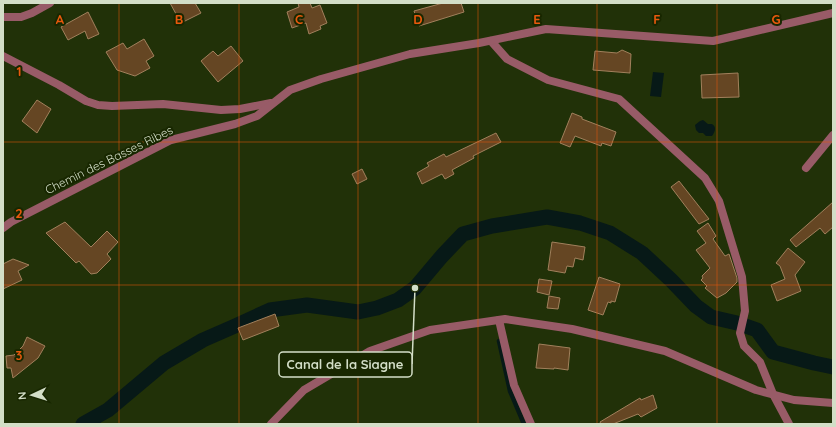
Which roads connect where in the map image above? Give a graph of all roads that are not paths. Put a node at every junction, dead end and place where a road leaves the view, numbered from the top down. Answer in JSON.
{"nodes":[{"id":1,"x":50,"y":3,"type":"edge"},
{"id":2,"x":833,"y":13,"type":"edge"},
{"id":3,"x":3,"y":17,"type":"edge"},
{"id":4,"x":491,"y":40,"type":"junction"},
{"id":5,"x":3,"y":56,"type":"edge"},
{"id":6,"x":274,"y":102,"type":"junction"},
{"id":7,"x":833,"y":136,"type":"edge"},
{"id":8,"x":806,"y":168,"type":"dead end"},
{"id":9,"x":3,"y":228,"type":"edge"},
{"id":10,"x":499,"y":320,"type":"junction"},
{"id":11,"x":773,"y":394,"type":"junction"},
{"id":12,"x":833,"y":403,"type":"edge"},
{"id":13,"x":271,"y":424,"type":"edge"},
{"id":14,"x":531,"y":424,"type":"edge"},
{"id":15,"x":789,"y":424,"type":"edge"}],
"edges":[{"from":1,"to":3,"type":"street"},
{"from":2,"to":4,"type":"street","name":"Chemin des Basses Ribes"},
{"from":4,"to":6,"type":"street","name":"Chemin des Basses Ribes"},
{"from":4,"to":11,"type":"street"},
{"from":5,"to":6,"type":"street"},
{"from":6,"to":9,"type":"street","name":"Chemin des Basses Ribes"},
{"from":7,"to":8,"type":"street"},
{"from":10,"to":11,"type":"street"},
{"from":10,"to":13,"type":"street"},
{"from":10,"to":14,"type":"street"},
{"from":11,"to":12,"type":"street"},
{"from":11,"to":15,"type":"street"}]}
